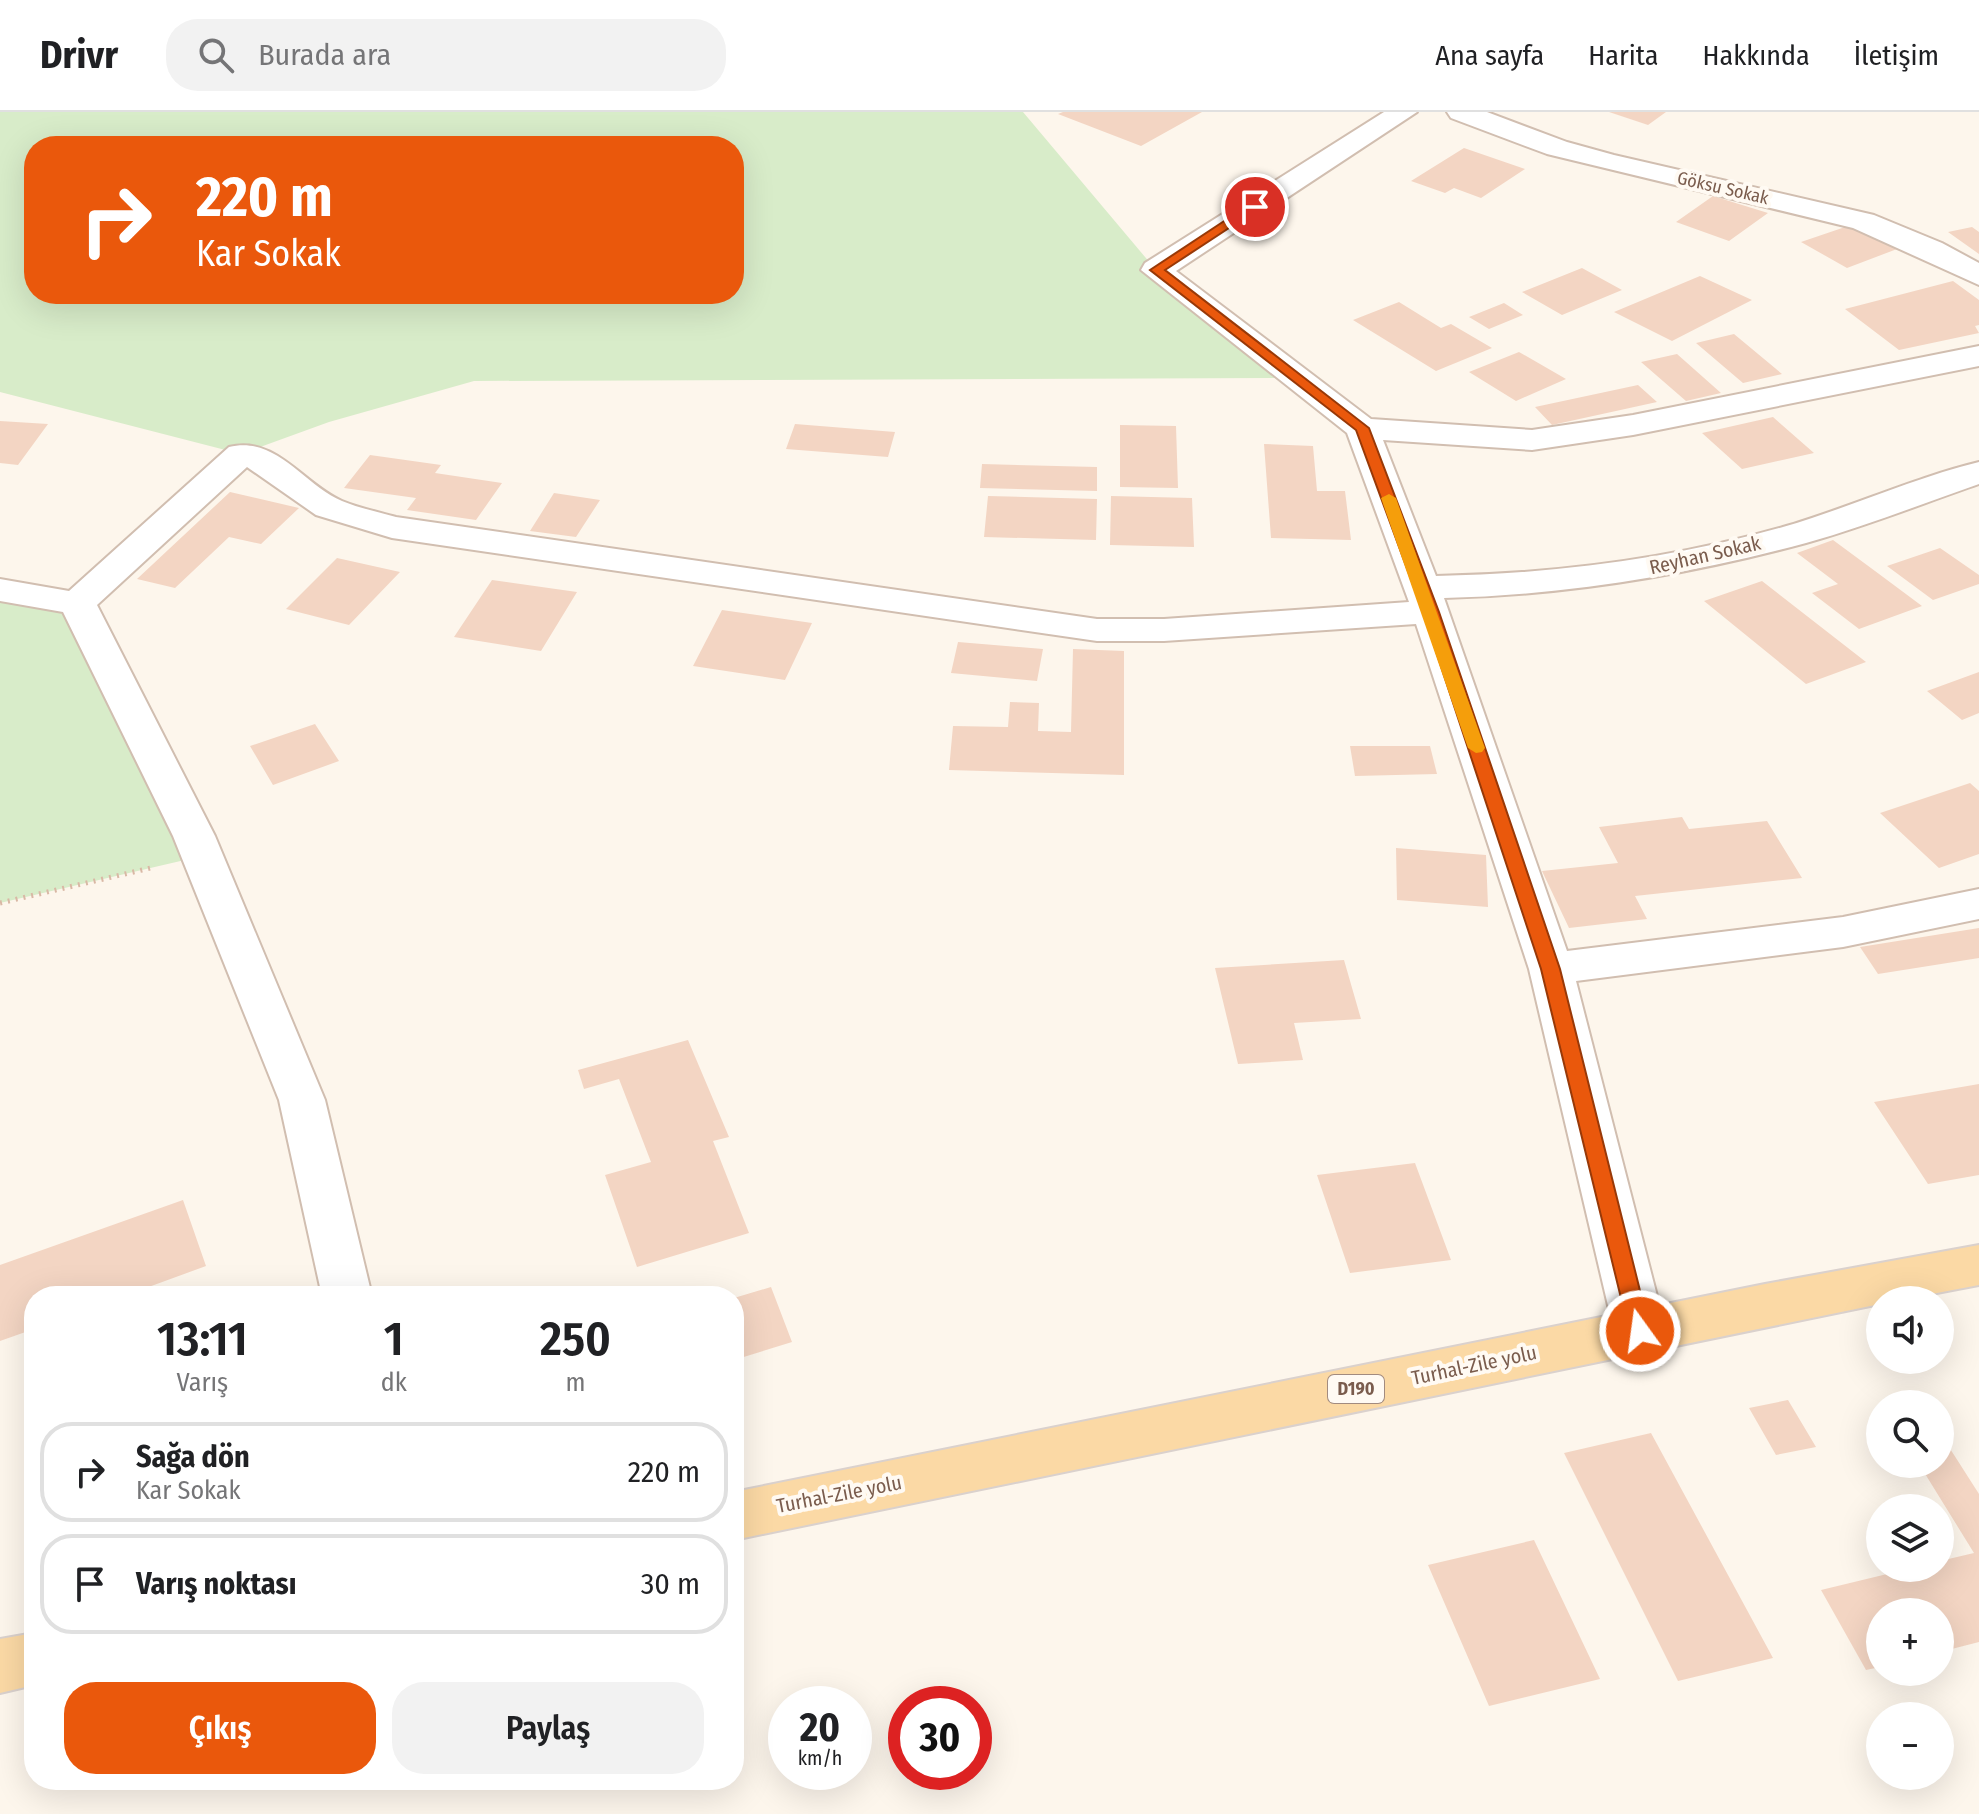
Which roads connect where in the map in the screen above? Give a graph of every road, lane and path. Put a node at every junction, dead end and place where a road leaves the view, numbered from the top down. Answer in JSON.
{"nodes":[{"id":1,"x":1403,"y":112,"type":"edge"},
{"id":2,"x":1461,"y":112,"type":"edge"},
{"id":3,"x":1979,"y":276,"type":"edge"},
{"id":4,"x":1979,"y":356,"type":"edge"},
{"id":5,"x":1362,"y":428,"type":"junction"},
{"id":6,"x":1979,"y":472,"type":"edge"},
{"id":7,"x":0,"y":590,"type":"edge"},
{"id":8,"x":1426,"y":600,"type":"junction"},
{"id":9,"x":77,"y":603,"type":"junction"},
{"id":10,"x":202,"y":856,"type":"junction"},
{"id":11,"x":0,"y":903,"type":"edge"},
{"id":12,"x":1979,"y":904,"type":"edge"},
{"id":13,"x":1551,"y":969,"type":"junction"},
{"id":14,"x":1979,"y":1265,"type":"edge"},
{"id":15,"x":345,"y":1286,"type":"edge"},
{"id":16,"x":1640,"y":1331,"type":"junction"},
{"id":17,"x":744,"y":1514,"type":"edge"},
{"id":18,"x":24,"y":1661,"type":"edge"},
{"id":19,"x":0,"y":1666,"type":"edge"}],
"edges":[{"from":1,"to":5,"type":"street"},
{"from":2,"to":3,"type":"street","name":"Göksu Sokak"},
{"from":4,"to":5,"type":"street"},
{"from":5,"to":8,"type":"street"},
{"from":6,"to":8,"type":"street","name":"Reyhan Sokak"},
{"from":7,"to":9,"type":"street"},
{"from":8,"to":9,"type":"street","name":"Reyhan Sokak"},
{"from":8,"to":13,"type":"street"},
{"from":9,"to":10,"type":"street"},
{"from":10,"to":11,"type":"path"},
{"from":10,"to":15,"type":"street"},
{"from":12,"to":13,"type":"street"},
{"from":13,"to":16,"type":"street"},
{"from":14,"to":16,"type":"main road","name":"Turhal-Zile yolu","number":"D190"},
{"from":16,"to":17,"type":"main road","name":"Turhal-Zile yolu","number":"D190"},
{"from":18,"to":19,"type":"main road"}]}
